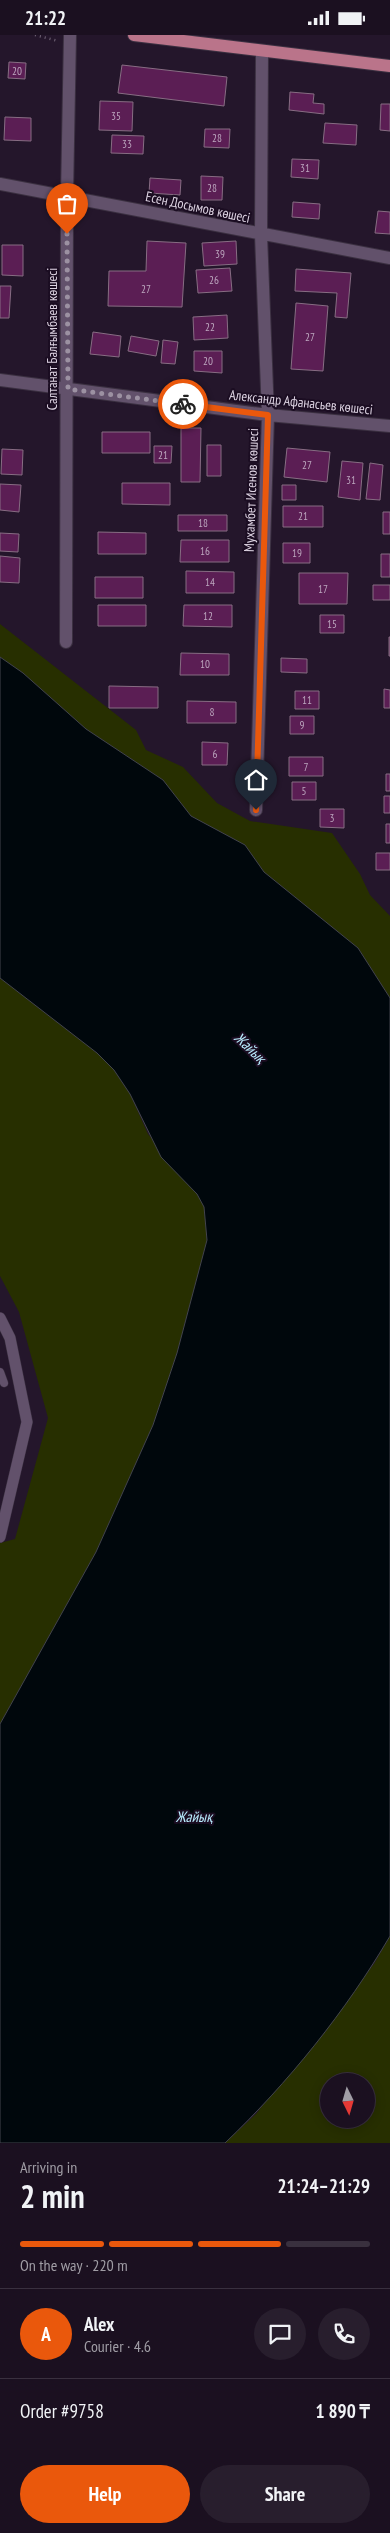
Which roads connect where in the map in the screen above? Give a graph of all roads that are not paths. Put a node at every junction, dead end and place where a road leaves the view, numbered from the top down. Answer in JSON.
{"nodes":[{"id":1,"x":134,"y":35,"type":"edge"},
{"id":2,"x":70,"y":40,"type":"edge"},
{"id":3,"x":262,"y":51,"type":"junction"},
{"id":4,"x":390,"y":65,"type":"edge"},
{"id":5,"x":0,"y":184,"type":"edge"},
{"id":6,"x":67,"y":195,"type":"junction"},
{"id":7,"x":261,"y":235,"type":"junction"},
{"id":8,"x":390,"y":258,"type":"edge"},
{"id":9,"x":0,"y":380,"type":"edge"},
{"id":10,"x":68,"y":389,"type":"junction"},
{"id":11,"x":268,"y":415,"type":"junction"},
{"id":12,"x":390,"y":426,"type":"edge"},
{"id":13,"x":66,"y":642,"type":"dead end"},
{"id":14,"x":256,"y":810,"type":"dead end"},
{"id":15,"x":0,"y":1318,"type":"edge"},
{"id":16,"x":0,"y":1373,"type":"edge"},
{"id":17,"x":4,"y":1383,"type":"dead end"},
{"id":18,"x":0,"y":1537,"type":"edge"}],
"edges":[{"from":1,"to":3,"type":"main road"},
{"from":2,"to":6,"type":"street","name":"Салтанат Балғымбаев көшесі"},
{"from":3,"to":4,"type":"main road"},
{"from":3,"to":7,"type":"street","name":"Мухамбет Исенов көшесі"},
{"from":5,"to":6,"type":"street","name":"Есен Досымов көшесі"},
{"from":6,"to":7,"type":"street","name":"Есен Досымов көшесі"},
{"from":6,"to":10,"type":"street","name":"Салтанат Балғымбаев көшесі"},
{"from":7,"to":8,"type":"street","name":"Есен Досымов көшесі"},
{"from":7,"to":11,"type":"street","name":"Мухамбет Исенов көшесі"},
{"from":9,"to":10,"type":"street","name":"Александр Афанасьев көшесі"},
{"from":10,"to":11,"type":"street","name":"Александр Афанасьев көшесі"},
{"from":10,"to":13,"type":"street","name":"Салтанат Балғымбаев көшесі"},
{"from":11,"to":12,"type":"street","name":"Александр Афанасьев көшесі"},
{"from":11,"to":14,"type":"street","name":"Мухамбет Исенов көшесі"},
{"from":15,"to":18,"type":"street"},
{"from":16,"to":17,"type":"lane"}]}
